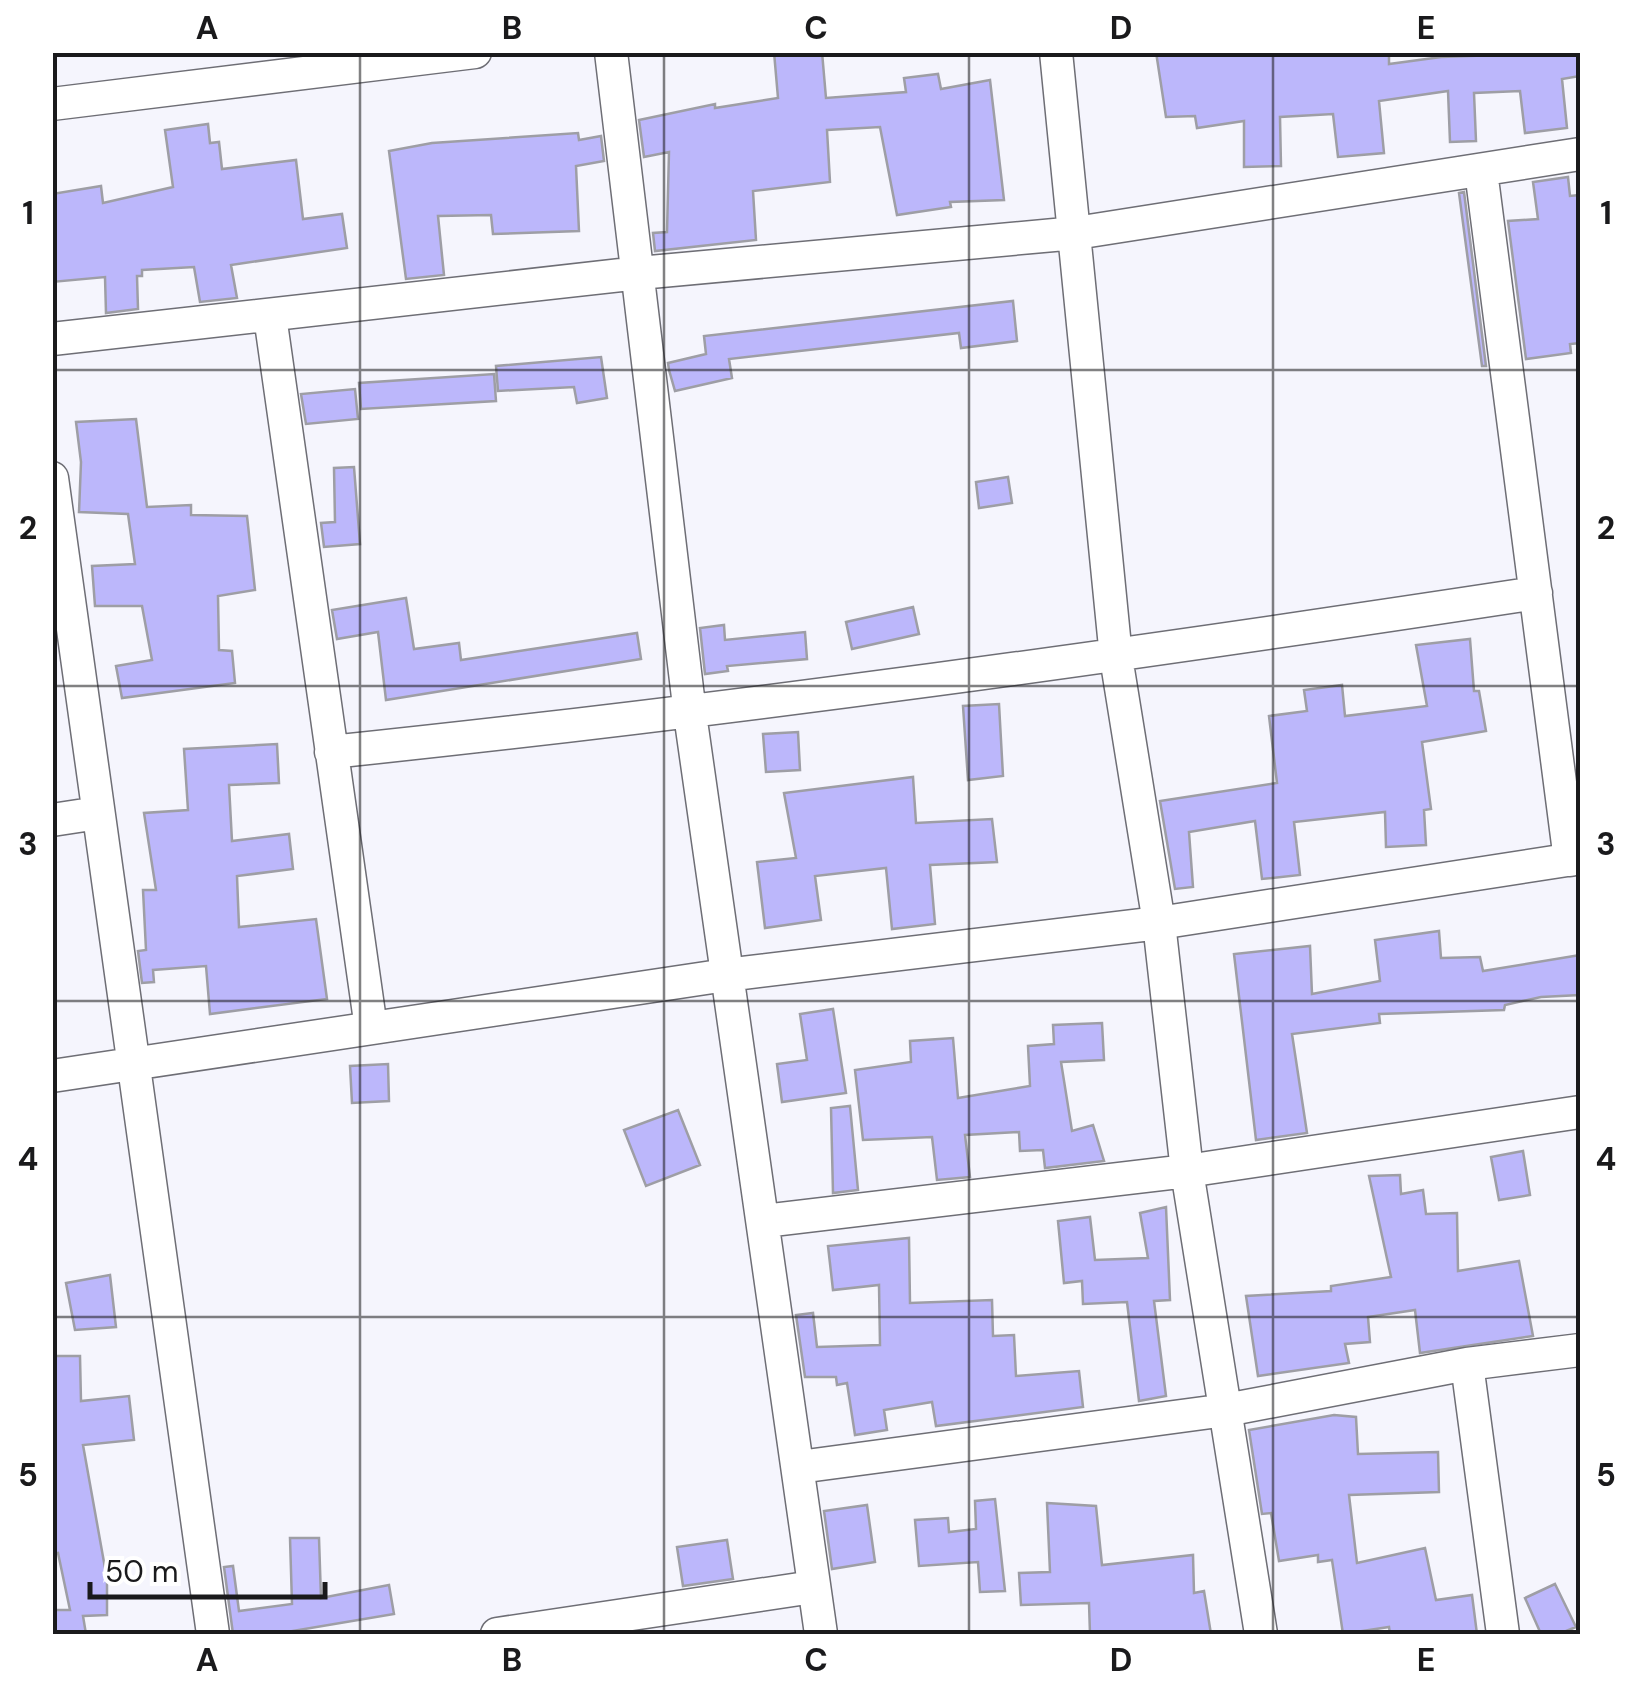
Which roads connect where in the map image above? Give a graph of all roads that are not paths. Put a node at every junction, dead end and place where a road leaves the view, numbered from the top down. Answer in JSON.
{"nodes":[{"id":1,"x":475,"y":52,"type":"edge"},
{"id":2,"x":612,"y":52,"type":"edge"},
{"id":3,"x":1056,"y":52,"type":"edge"},
{"id":4,"x":52,"y":104,"type":"edge"},
{"id":5,"x":1580,"y":154,"type":"edge"},
{"id":6,"x":1481,"y":172,"type":"junction"},
{"id":7,"x":1076,"y":233,"type":"junction"},
{"id":8,"x":640,"y":273,"type":"junction"},
{"id":9,"x":270,"y":316,"type":"junction"},
{"id":10,"x":52,"y":339,"type":"edge"},
{"id":11,"x":52,"y":478,"type":"edge"},
{"id":12,"x":60,"y":590,"type":"edge"},
{"id":13,"x":1536,"y":593,"type":"junction"},
{"id":14,"x":1116,"y":657,"type":"junction"},
{"id":15,"x":690,"y":714,"type":"junction"},
{"id":16,"x":331,"y":752,"type":"junction"},
{"id":17,"x":98,"y":814,"type":"junction"},
{"id":18,"x":52,"y":820,"type":"edge"},
{"id":19,"x":1576,"y":859,"type":"edge"},
{"id":20,"x":1159,"y":923,"type":"junction"},
{"id":21,"x":726,"y":975,"type":"junction"},
{"id":22,"x":371,"y":1028,"type":"junction"},
{"id":23,"x":132,"y":1065,"type":"junction"},
{"id":24,"x":52,"y":1076,"type":"edge"},
{"id":25,"x":1580,"y":1112,"type":"edge"},
{"id":26,"x":1187,"y":1170,"type":"junction"},
{"id":27,"x":764,"y":1220,"type":"junction"},
{"id":28,"x":1580,"y":1350,"type":"edge"},
{"id":29,"x":1467,"y":1364,"type":"junction"},
{"id":30,"x":1226,"y":1410,"type":"junction"},
{"id":31,"x":798,"y":1468,"type":"junction"},
{"id":32,"x":813,"y":1587,"type":"junction"},
{"id":33,"x":213,"y":1634,"type":"edge"},
{"id":34,"x":498,"y":1634,"type":"edge"},
{"id":35,"x":822,"y":1634,"type":"edge"},
{"id":36,"x":1261,"y":1634,"type":"edge"},
{"id":37,"x":1503,"y":1634,"type":"edge"}],
"edges":[{"from":1,"to":4,"type":"street"},
{"from":2,"to":8,"type":"street"},
{"from":3,"to":7,"type":"street"},
{"from":5,"to":6,"type":"street"},
{"from":6,"to":7,"type":"street"},
{"from":6,"to":13,"type":"street"},
{"from":7,"to":8,"type":"street"},
{"from":7,"to":14,"type":"street"},
{"from":8,"to":9,"type":"street"},
{"from":8,"to":15,"type":"street"},
{"from":9,"to":10,"type":"street"},
{"from":9,"to":16,"type":"street"},
{"from":11,"to":12,"type":"street"},
{"from":12,"to":17,"type":"street"},
{"from":13,"to":14,"type":"street"},
{"from":13,"to":19,"type":"street"},
{"from":14,"to":15,"type":"street"},
{"from":14,"to":20,"type":"street"},
{"from":15,"to":16,"type":"street"},
{"from":15,"to":21,"type":"street"},
{"from":16,"to":22,"type":"street"},
{"from":17,"to":18,"type":"street"},
{"from":17,"to":23,"type":"street"},
{"from":19,"to":20,"type":"street"},
{"from":20,"to":21,"type":"street"},
{"from":20,"to":26,"type":"street"},
{"from":21,"to":22,"type":"street"},
{"from":21,"to":27,"type":"street"},
{"from":22,"to":23,"type":"street"},
{"from":23,"to":24,"type":"street"},
{"from":23,"to":33,"type":"street"},
{"from":25,"to":26,"type":"street"},
{"from":26,"to":27,"type":"street"},
{"from":26,"to":30,"type":"street"},
{"from":27,"to":31,"type":"street"},
{"from":28,"to":29,"type":"street"},
{"from":29,"to":30,"type":"street"},
{"from":29,"to":37,"type":"street"},
{"from":30,"to":31,"type":"street"},
{"from":30,"to":36,"type":"street"},
{"from":31,"to":32,"type":"street"},
{"from":32,"to":34,"type":"street"},
{"from":32,"to":35,"type":"street"}]}
